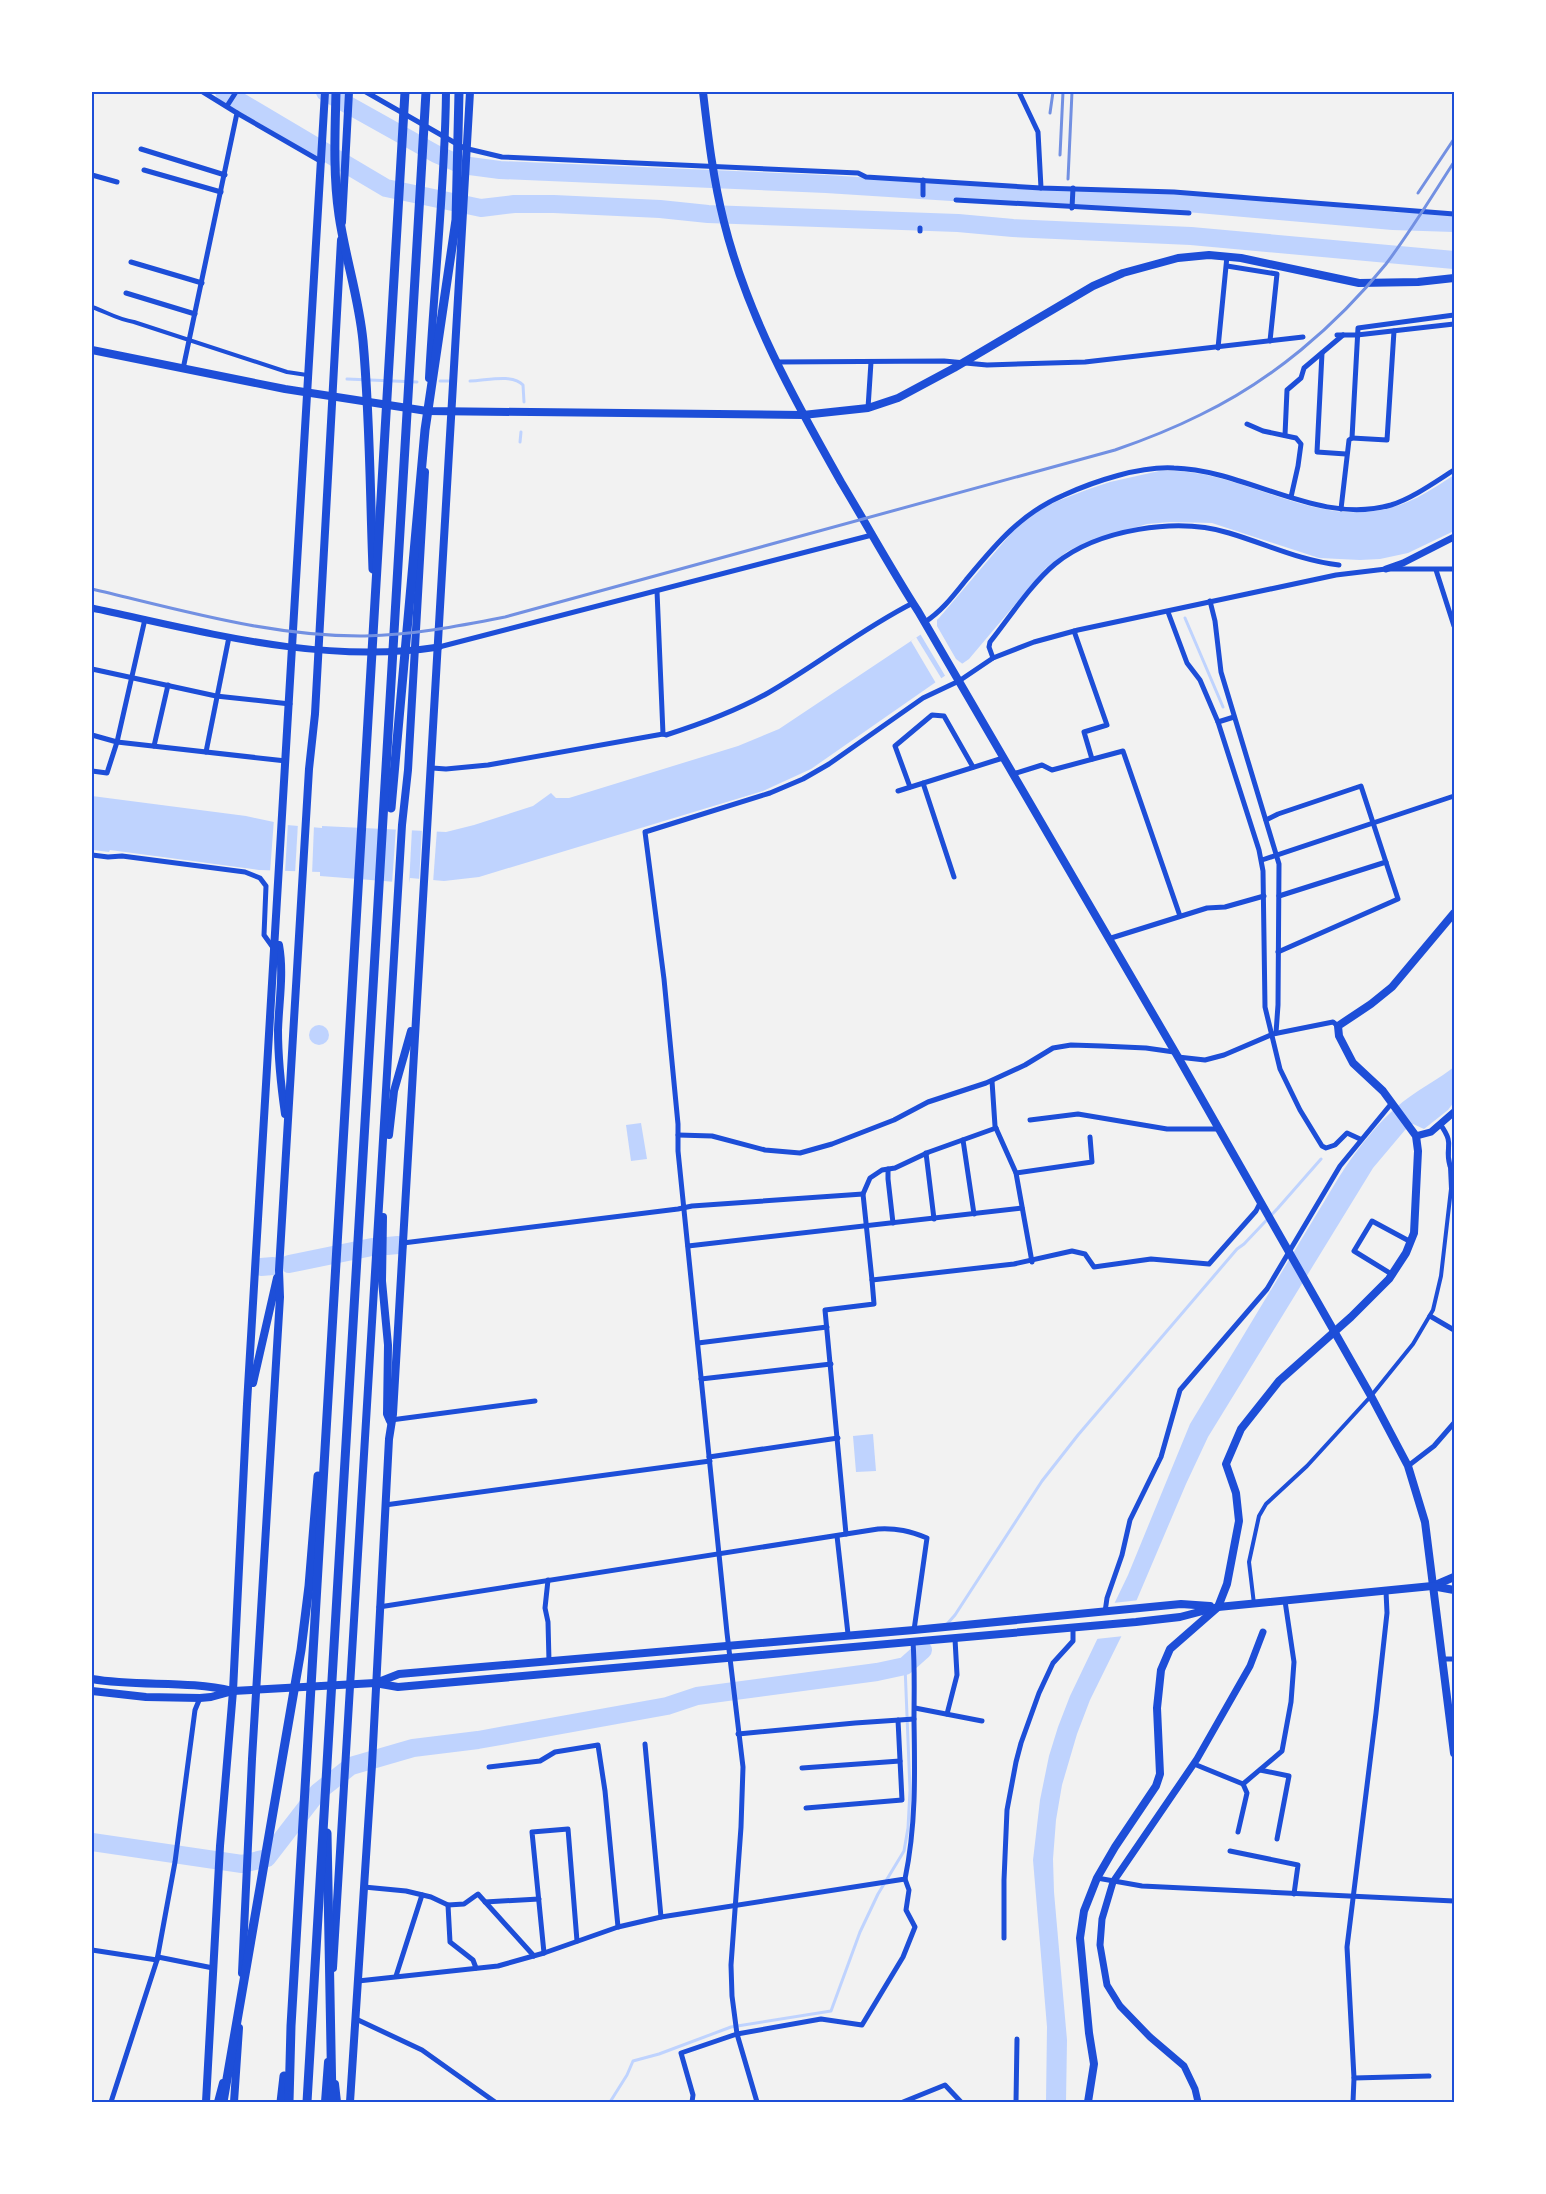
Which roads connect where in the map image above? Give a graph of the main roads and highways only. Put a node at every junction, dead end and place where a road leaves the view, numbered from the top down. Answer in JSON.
{"nodes":[{"id":1,"x":325,"y":92,"type":"edge"},
{"id":2,"x":336,"y":92,"type":"edge"},
{"id":3,"x":405,"y":92,"type":"edge"},
{"id":4,"x":426,"y":92,"type":"edge"},
{"id":5,"x":446,"y":92,"type":"edge"},
{"id":6,"x":459,"y":92,"type":"edge"},
{"id":7,"x":470,"y":92,"type":"edge"},
{"id":8,"x":703,"y":92,"type":"edge"},
{"id":9,"x":348,"y":93,"type":"edge"},
{"id":10,"x":1455,"y":278,"type":"edge"},
{"id":11,"x":92,"y":350,"type":"edge"},
{"id":12,"x":308,"y":393,"type":"junction"},
{"id":13,"x":333,"y":396,"type":"junction"},
{"id":14,"x":427,"y":411,"type":"junction"},
{"id":15,"x":453,"y":412,"type":"junction"},
{"id":16,"x":803,"y":415,"type":"junction"},
{"id":17,"x":374,"y":621,"type":"junction"},
{"id":18,"x":1455,"y":913,"type":"edge"},
{"id":19,"x":377,"y":922,"type":"junction"},
{"id":20,"x":276,"y":931,"type":"junction"},
{"id":21,"x":416,"y":1017,"type":"junction"},
{"id":22,"x":287,"y":1136,"type":"junction"},
{"id":23,"x":381,"y":1183,"type":"junction"},
{"id":24,"x":279,"y":1270,"type":"junction"},
{"id":25,"x":1333,"y":1332,"type":"junction"},
{"id":26,"x":331,"y":1364,"type":"junction"},
{"id":27,"x":248,"y":1404,"type":"junction"},
{"id":28,"x":390,"y":1421,"type":"junction"},
{"id":29,"x":1455,"y":1577,"type":"edge"},
{"id":30,"x":1432,"y":1587,"type":"junction"},
{"id":31,"x":1455,"y":1590,"type":"edge"},
{"id":32,"x":1218,"y":1607,"type":"junction"},
{"id":33,"x":92,"y":1679,"type":"edge"},
{"id":34,"x":375,"y":1683,"type":"junction"},
{"id":35,"x":92,"y":1691,"type":"edge"},
{"id":36,"x":233,"y":1691,"type":"junction"},
{"id":37,"x":1455,"y":1753,"type":"edge"},
{"id":38,"x":325,"y":1798,"type":"junction"},
{"id":39,"x":240,"y":2019,"type":"junction"},
{"id":40,"x":291,"y":2026,"type":"junction"},
{"id":41,"x":329,"y":2045,"type":"junction"},
{"id":42,"x":206,"y":2103,"type":"edge"},
{"id":43,"x":218,"y":2103,"type":"edge"},
{"id":44,"x":223,"y":2103,"type":"edge"},
{"id":45,"x":234,"y":2103,"type":"edge"},
{"id":46,"x":281,"y":2103,"type":"edge"},
{"id":47,"x":288,"y":2103,"type":"edge"},
{"id":48,"x":307,"y":2103,"type":"edge"},
{"id":49,"x":325,"y":2103,"type":"edge"},
{"id":50,"x":332,"y":2103,"type":"edge"},
{"id":51,"x":338,"y":2103,"type":"edge"},
{"id":52,"x":350,"y":2103,"type":"edge"},
{"id":53,"x":1088,"y":2103,"type":"edge"}],
"edges":[{"from":1,"to":12,"type":"main road"},
{"from":2,"to":17,"type":"highway"},
{"from":3,"to":17,"type":"highway"},
{"from":4,"to":19,"type":"highway"},
{"from":5,"to":14,"type":"main road"},
{"from":6,"to":19,"type":"highway"},
{"from":7,"to":15,"type":"main road"},
{"from":8,"to":16,"type":"main road"},
{"from":9,"to":13,"type":"main road"},
{"from":10,"to":16,"type":"main road"},
{"from":11,"to":12,"type":"main road"},
{"from":12,"to":13,"type":"main road"},
{"from":12,"to":20,"type":"main road"},
{"from":13,"to":14,"type":"main road"},
{"from":13,"to":22,"type":"main road"},
{"from":14,"to":15,"type":"main road"},
{"from":14,"to":23,"type":"main road"},
{"from":15,"to":16,"type":"main road"},
{"from":15,"to":21,"type":"main road"},
{"from":16,"to":25,"type":"main road"},
{"from":17,"to":26,"type":"highway"},
{"from":18,"to":25,"type":"main road"},
{"from":19,"to":38,"type":"highway"},
{"from":20,"to":22,"type":"main road"},
{"from":20,"to":27,"type":"main road"},
{"from":21,"to":23,"type":"main road"},
{"from":21,"to":28,"type":"main road"},
{"from":22,"to":24,"type":"main road"},
{"from":23,"to":28,"type":"main road"},
{"from":23,"to":41,"type":"main road"},
{"from":24,"to":27,"type":"main road"},
{"from":24,"to":39,"type":"main road"},
{"from":25,"to":30,"type":"main road"},
{"from":25,"to":32,"type":"main road"},
{"from":26,"to":40,"type":"highway"},
{"from":26,"to":44,"type":"highway"},
{"from":27,"to":36,"type":"main road"},
{"from":28,"to":34,"type":"main road"},
{"from":29,"to":30,"type":"main road"},
{"from":30,"to":31,"type":"main road"},
{"from":30,"to":32,"type":"main road"},
{"from":30,"to":37,"type":"main road"},
{"from":32,"to":34,"type":"main road"},
{"from":32,"to":34,"type":"main road"},
{"from":32,"to":53,"type":"main road"},
{"from":33,"to":36,"type":"main road"},
{"from":34,"to":36,"type":"main road"},
{"from":34,"to":52,"type":"main road"},
{"from":35,"to":36,"type":"main road"},
{"from":36,"to":42,"type":"main road"},
{"from":38,"to":48,"type":"highway"},
{"from":38,"to":50,"type":"highway"},
{"from":39,"to":43,"type":"main road"},
{"from":39,"to":45,"type":"main road"},
{"from":40,"to":46,"type":"highway"},
{"from":40,"to":47,"type":"highway"},
{"from":41,"to":49,"type":"main road"},
{"from":41,"to":51,"type":"main road"}]}
